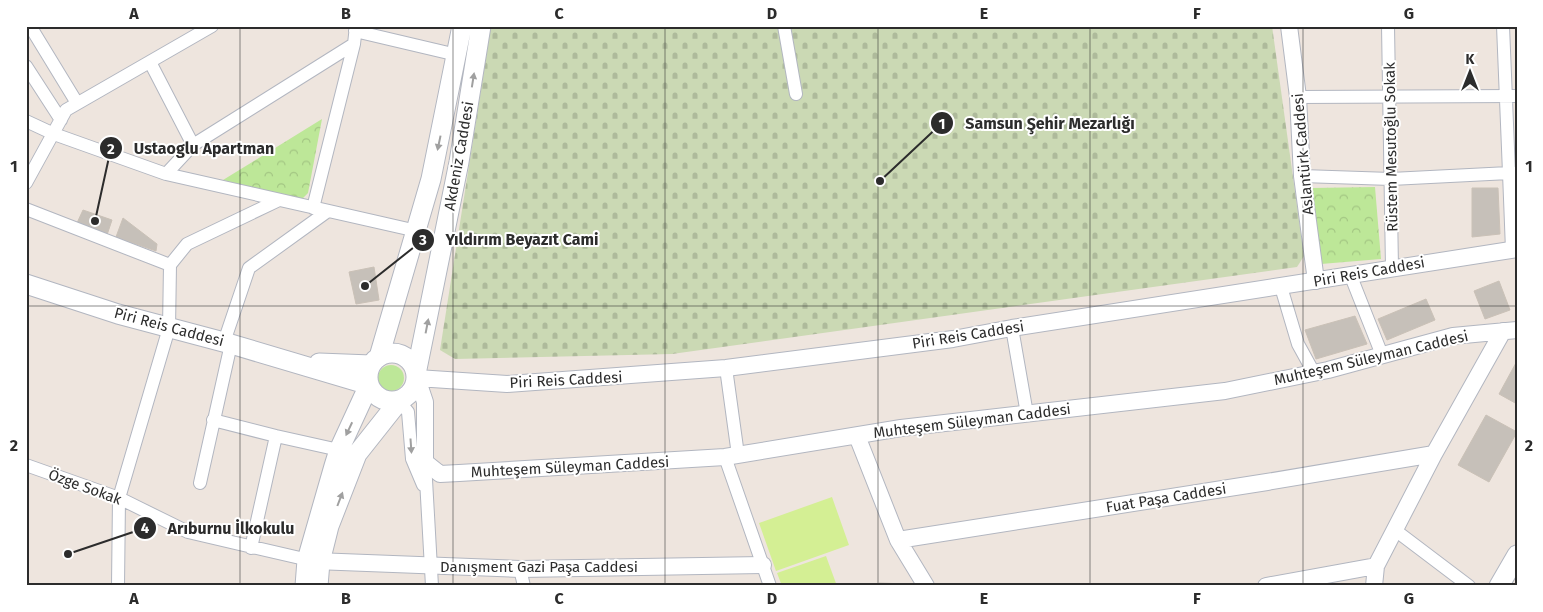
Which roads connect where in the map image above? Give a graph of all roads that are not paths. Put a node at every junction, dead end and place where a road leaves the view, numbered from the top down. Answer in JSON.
{"nodes":[{"id":1,"x":30,"y":26,"type":"edge"},
{"id":2,"x":212,"y":26,"type":"edge"},
{"id":3,"x":462,"y":26,"type":"edge"},
{"id":4,"x":481,"y":26,"type":"edge"},
{"id":5,"x":784,"y":26,"type":"edge"},
{"id":6,"x":1289,"y":26,"type":"edge"},
{"id":7,"x":1388,"y":26,"type":"edge"},
{"id":8,"x":1503,"y":26,"type":"edge"},
{"id":9,"x":355,"y":34,"type":"edge"},
{"id":10,"x":457,"y":55,"type":"junction"},
{"id":11,"x":150,"y":62,"type":"junction"},
{"id":12,"x":26,"y":66,"type":"edge"},
{"id":13,"x":796,"y":94,"type":"dead end"},
{"id":14,"x":1298,"y":96,"type":"junction"},
{"id":15,"x":1390,"y":96,"type":"junction"},
{"id":16,"x":1511,"y":96,"type":"edge"},
{"id":17,"x":77,"y":104,"type":"junction"},
{"id":18,"x":60,"y":120,"type":"junction"},
{"id":19,"x":26,"y":122,"type":"edge"},
{"id":20,"x":54,"y":134,"type":"junction"},
{"id":21,"x":193,"y":145,"type":"junction"},
{"id":22,"x":1513,"y":173,"type":"edge"},
{"id":23,"x":166,"y":174,"type":"junction"},
{"id":24,"x":1302,"y":176,"type":"junction"},
{"id":25,"x":1391,"y":178,"type":"junction"},
{"id":26,"x":26,"y":183,"type":"edge"},
{"id":27,"x":279,"y":200,"type":"junction"},
{"id":28,"x":312,"y":208,"type":"junction"},
{"id":29,"x":26,"y":209,"type":"edge"},
{"id":30,"x":328,"y":211,"type":"junction"},
{"id":31,"x":417,"y":231,"type":"junction"},
{"id":32,"x":1515,"y":250,"type":"edge"},
{"id":33,"x":170,"y":265,"type":"junction"},
{"id":34,"x":1392,"y":268,"type":"junction"},
{"id":35,"x":1350,"y":274,"type":"junction"},
{"id":36,"x":1316,"y":281,"type":"junction"},
{"id":37,"x":26,"y":284,"type":"edge"},
{"id":38,"x":1281,"y":287,"type":"junction"},
{"id":39,"x":169,"y":328,"type":"junction"},
{"id":40,"x":1012,"y":328,"type":"junction"},
{"id":41,"x":1510,"y":331,"type":"edge"},
{"id":42,"x":228,"y":343,"type":"junction"},
{"id":43,"x":1382,"y":355,"type":"junction"},
{"id":44,"x":375,"y":361,"type":"junction"},
{"id":45,"x":293,"y":363,"type":"junction"},
{"id":46,"x":726,"y":368,"type":"junction"},
{"id":47,"x":1314,"y":373,"type":"junction"},
{"id":48,"x":416,"y":376,"type":"junction"},
{"id":49,"x":369,"y":385,"type":"junction"},
{"id":50,"x":399,"y":401,"type":"junction"},
{"id":51,"x":1027,"y":414,"type":"junction"},
{"id":52,"x":213,"y":420,"type":"junction"},
{"id":53,"x":276,"y":436,"type":"junction"},
{"id":54,"x":857,"y":436,"type":"junction"},
{"id":55,"x":339,"y":450,"type":"junction"},
{"id":56,"x":1434,"y":454,"type":"junction"},
{"id":57,"x":732,"y":456,"type":"junction"},
{"id":58,"x":425,"y":462,"type":"junction"},
{"id":59,"x":26,"y":465,"type":"edge"},
{"id":60,"x":200,"y":483,"type":"dead end"},
{"id":61,"x":427,"y":495,"type":"junction"},
{"id":62,"x":119,"y":498,"type":"junction"},
{"id":63,"x":1395,"y":530,"type":"junction"},
{"id":64,"x":898,"y":540,"type":"junction"},
{"id":65,"x":251,"y":548,"type":"junction"},
{"id":66,"x":1517,"y":555,"type":"edge"},
{"id":67,"x":314,"y":561,"type":"junction"},
{"id":68,"x":763,"y":565,"type":"junction"},
{"id":69,"x":431,"y":566,"type":"junction"},
{"id":70,"x":1376,"y":566,"type":"junction"},
{"id":71,"x":520,"y":569,"type":"junction"},
{"id":72,"x":118,"y":586,"type":"edge"},
{"id":73,"x":306,"y":586,"type":"edge"},
{"id":74,"x":318,"y":586,"type":"edge"},
{"id":75,"x":432,"y":586,"type":"edge"},
{"id":76,"x":440,"y":586,"type":"edge"},
{"id":77,"x":524,"y":586,"type":"edge"},
{"id":78,"x":770,"y":586,"type":"edge"},
{"id":79,"x":926,"y":586,"type":"edge"},
{"id":80,"x":1266,"y":586,"type":"edge"},
{"id":81,"x":1374,"y":586,"type":"edge"},
{"id":82,"x":1469,"y":586,"type":"edge"},
{"id":83,"x":1499,"y":586,"type":"edge"}],
"edges":[{"from":1,"to":17,"type":"street"},
{"from":2,"to":11,"type":"street"},
{"from":3,"to":10,"type":"main road","name":"Akdeniz Caddesi"},
{"from":48,"to":4,"type":"main road","name":"Akdeniz Caddesi","one_way":true},
{"from":5,"to":13,"type":"street"},
{"from":6,"to":14,"type":"street","name":"Aslantürk Caddesi"},
{"from":7,"to":15,"type":"street","name":"Rüstem Mesutoğlu Sokak"},
{"from":8,"to":16,"type":"street"},
{"from":9,"to":10,"type":"street"},
{"from":9,"to":21,"type":"street"},
{"from":9,"to":28,"type":"street"},
{"from":10,"to":31,"type":"main road","name":"Akdeniz Caddesi","one_way":true},
{"from":11,"to":17,"type":"street"},
{"from":11,"to":21,"type":"street"},
{"from":12,"to":18,"type":"street"},
{"from":14,"to":15,"type":"street"},
{"from":14,"to":24,"type":"street","name":"Aslantürk Caddesi"},
{"from":15,"to":16,"type":"street"},
{"from":15,"to":25,"type":"street","name":"Rüstem Mesutoğlu Sokak"},
{"from":16,"to":22,"type":"street"},
{"from":17,"to":18,"type":"street"},
{"from":18,"to":20,"type":"street"},
{"from":19,"to":20,"type":"street"},
{"from":20,"to":23,"type":"street"},
{"from":20,"to":26,"type":"street"},
{"from":21,"to":23,"type":"street"},
{"from":22,"to":25,"type":"street"},
{"from":22,"to":32,"type":"street"},
{"from":23,"to":27,"type":"street"},
{"from":24,"to":25,"type":"street"},
{"from":24,"to":36,"type":"street","name":"Aslantürk Caddesi"},
{"from":25,"to":34,"type":"street","name":"Rüstem Mesutoğlu Sokak"},
{"from":27,"to":28,"type":"street"},
{"from":27,"to":33,"type":"street"},
{"from":28,"to":30,"type":"street"},
{"from":29,"to":33,"type":"street"},
{"from":30,"to":31,"type":"street"},
{"from":30,"to":42,"type":"street"},
{"from":31,"to":44,"type":"main road","name":"Akdeniz Caddesi"},
{"from":32,"to":34,"type":"street","name":"Piri Reis Caddesi"},
{"from":33,"to":39,"type":"street"},
{"from":34,"to":35,"type":"street","name":"Piri Reis Caddesi"},
{"from":35,"to":36,"type":"street","name":"Piri Reis Caddesi"},
{"from":35,"to":43,"type":"street"},
{"from":36,"to":38,"type":"street","name":"Piri Reis Caddesi"},
{"from":37,"to":39,"type":"main road","name":"Piri Reis Caddesi"},
{"from":38,"to":40,"type":"street","name":"Piri Reis Caddesi"},
{"from":38,"to":47,"type":"street"},
{"from":39,"to":42,"type":"main road","name":"Piri Reis Caddesi"},
{"from":39,"to":62,"type":"street"},
{"from":40,"to":46,"type":"street","name":"Piri Reis Caddesi"},
{"from":40,"to":51,"type":"street"},
{"from":41,"to":43,"type":"street","name":"Muhteşem Süleyman Caddesi"},
{"from":41,"to":56,"type":"street"},
{"from":42,"to":45,"type":"main road","name":"Piri Reis Caddesi"},
{"from":42,"to":52,"type":"street"},
{"from":43,"to":47,"type":"street","name":"Muhteşem Süleyman Caddesi"},
{"from":44,"to":45,"type":"main road"},
{"from":44,"to":48,"type":"main road"},
{"from":44,"to":49,"type":"main road"},
{"from":45,"to":49,"type":"main road","name":"Piri Reis Caddesi"},
{"from":46,"to":48,"type":"street","name":"Piri Reis Caddesi"},
{"from":46,"to":57,"type":"street"},
{"from":47,"to":51,"type":"street","name":"Muhteşem Süleyman Caddesi"},
{"from":48,"to":50,"type":"main road"},
{"from":48,"to":58,"type":"street"},
{"from":49,"to":50,"type":"main road"},
{"from":49,"to":55,"type":"main road","one_way":true},
{"from":50,"to":61,"type":"street","one_way":true},
{"from":67,"to":50,"type":"main road","one_way":true},
{"from":51,"to":54,"type":"street","name":"Muhteşem Süleyman Caddesi"},
{"from":52,"to":53,"type":"street"},
{"from":52,"to":60,"type":"street"},
{"from":53,"to":55,"type":"street"},
{"from":53,"to":65,"type":"street"},
{"from":54,"to":57,"type":"street","name":"Muhteşem Süleyman Caddesi"},
{"from":54,"to":64,"type":"street"},
{"from":55,"to":67,"type":"main road"},
{"from":56,"to":63,"type":"street"},
{"from":56,"to":64,"type":"street","name":"Fuat Paşa Caddesi"},
{"from":57,"to":58,"type":"street","name":"Muhteşem Süleyman Caddesi"},
{"from":57,"to":68,"type":"street"},
{"from":58,"to":61,"type":"street"},
{"from":59,"to":62,"type":"street","name":"Özge Sokak"},
{"from":61,"to":69,"type":"street"},
{"from":62,"to":65,"type":"street","name":"Özge Sokak"},
{"from":62,"to":72,"type":"street"},
{"from":63,"to":70,"type":"street"},
{"from":63,"to":82,"type":"street"},
{"from":64,"to":79,"type":"street"},
{"from":65,"to":67,"type":"street","name":"Özge Sokak"},
{"from":66,"to":83,"type":"main road"},
{"from":67,"to":69,"type":"street","name":"Danışment Gazi Paşa Caddesi"},
{"from":67,"to":73,"type":"main road"},
{"from":67,"to":74,"type":"main road"},
{"from":68,"to":71,"type":"street","name":"Danışment Gazi Paşa Caddesi"},
{"from":68,"to":78,"type":"street"},
{"from":69,"to":71,"type":"street","name":"Danışment Gazi Paşa Caddesi"},
{"from":69,"to":75,"type":"street"},
{"from":69,"to":76,"type":"street"},
{"from":70,"to":80,"type":"street"},
{"from":70,"to":81,"type":"street"},
{"from":71,"to":77,"type":"street"}]}
